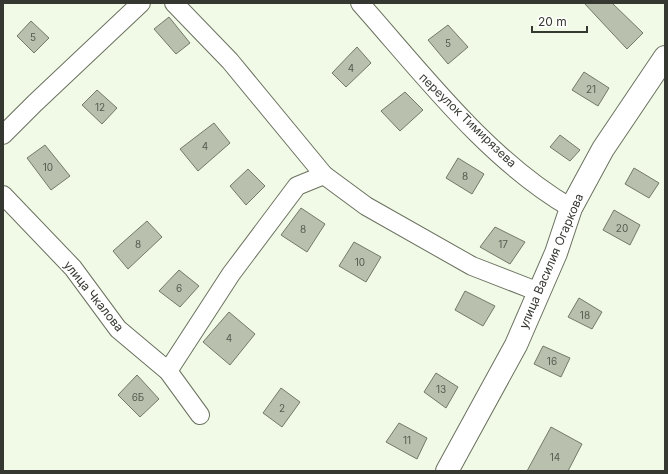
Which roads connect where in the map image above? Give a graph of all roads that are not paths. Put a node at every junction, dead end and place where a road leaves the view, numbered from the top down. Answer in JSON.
{"nodes":[{"id":1,"x":141,"y":3,"type":"edge"},
{"id":2,"x":174,"y":3,"type":"edge"},
{"id":3,"x":360,"y":3,"type":"edge"},
{"id":4,"x":665,"y":58,"type":"edge"},
{"id":5,"x":3,"y":135,"type":"edge"},
{"id":6,"x":324,"y":175,"type":"junction"},
{"id":7,"x":3,"y":195,"type":"edge"},
{"id":8,"x":572,"y":208,"type":"junction"},
{"id":9,"x":538,"y":292,"type":"junction"},
{"id":10,"x":168,"y":371,"type":"junction"},
{"id":11,"x":200,"y":415,"type":"dead end"},
{"id":12,"x":447,"y":471,"type":"edge"}],
"edges":[{"from":1,"to":5,"type":"street"},
{"from":2,"to":6,"type":"street"},
{"from":3,"to":8,"type":"street","name":"переулок Тимирязева"},
{"from":4,"to":8,"type":"street","name":"улица Василия Огаркова"},
{"from":6,"to":9,"type":"street"},
{"from":6,"to":10,"type":"street"},
{"from":7,"to":10,"type":"street","name":"улица Чкалова"},
{"from":8,"to":9,"type":"street","name":"улица Василия Огаркова"},
{"from":9,"to":12,"type":"street","name":"улица Василия Огаркова"},
{"from":10,"to":11,"type":"street","name":"улица Чкалова"}]}
